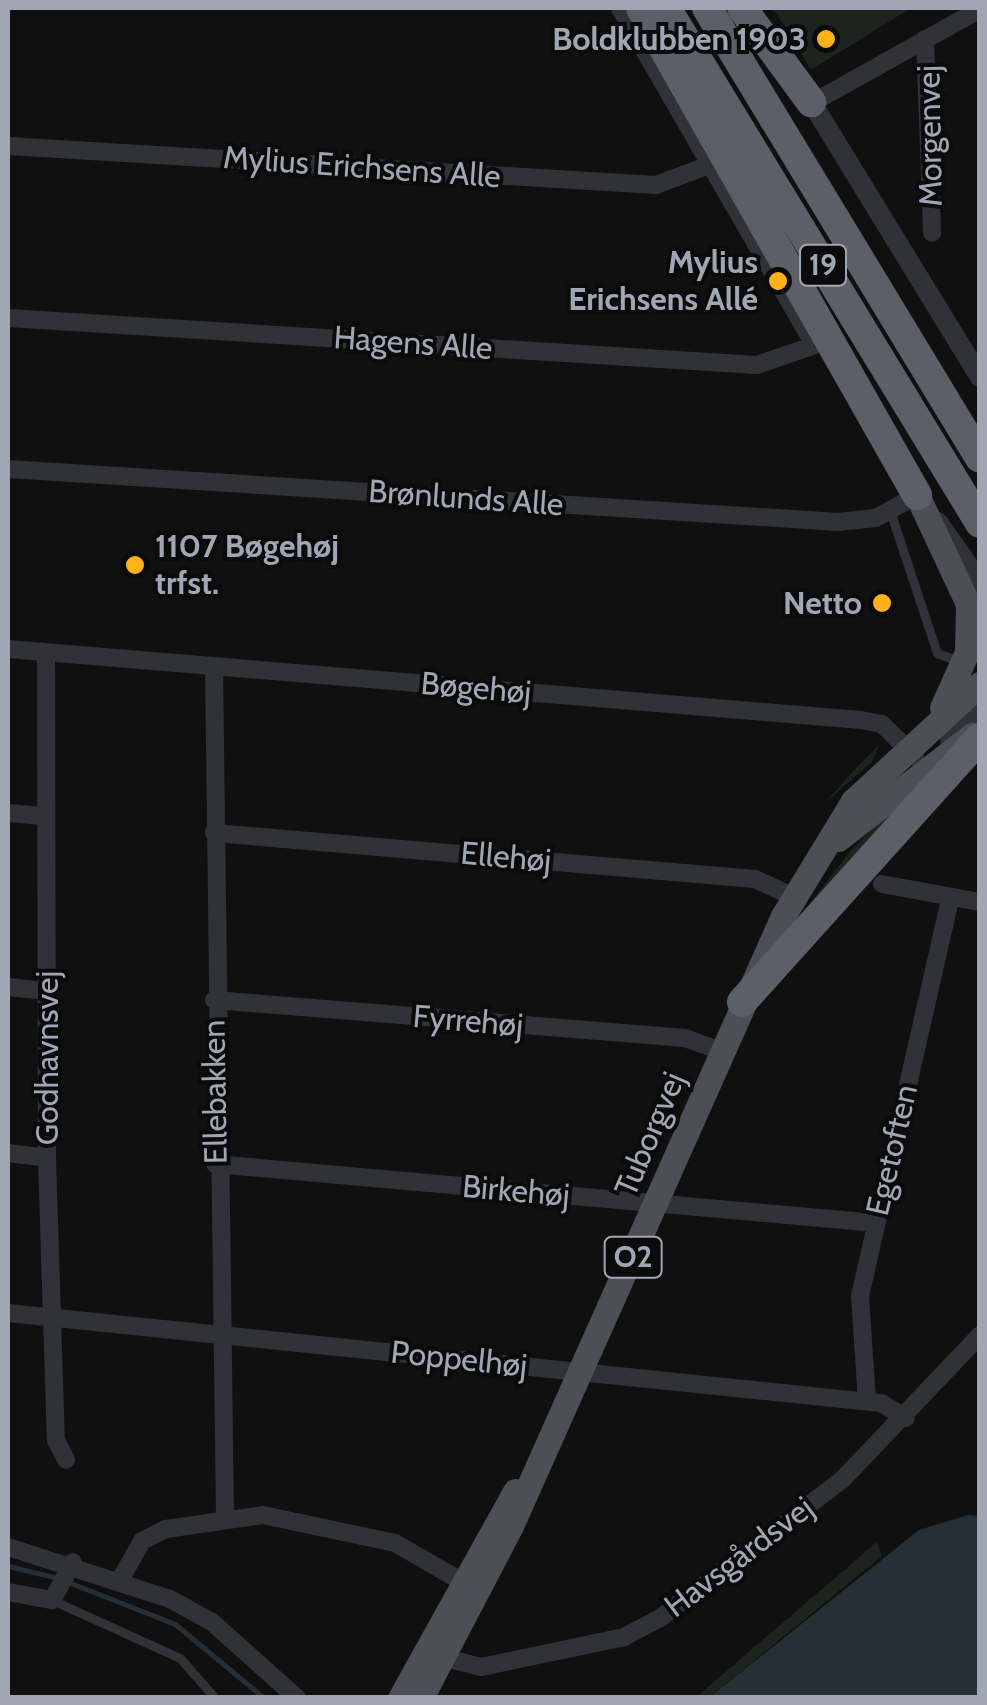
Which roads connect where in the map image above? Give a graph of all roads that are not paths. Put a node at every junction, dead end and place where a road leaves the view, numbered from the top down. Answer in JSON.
{"nodes":[{"id":1,"x":621,"y":8,"type":"edge"},
{"id":2,"x":641,"y":8,"type":"edge"},
{"id":3,"x":666,"y":8,"type":"edge"},
{"id":4,"x":707,"y":8,"type":"edge"},
{"id":5,"x":728,"y":8,"type":"edge"},
{"id":6,"x":742,"y":8,"type":"edge"},
{"id":7,"x":754,"y":8,"type":"edge"},
{"id":8,"x":980,"y":9,"type":"edge"},
{"id":9,"x":925,"y":38,"type":"junction"},
{"id":10,"x":812,"y":103,"type":"junction"},
{"id":11,"x":8,"y":146,"type":"edge"},
{"id":12,"x":712,"y":164,"type":"junction"},
{"id":13,"x":932,"y":233,"type":"dead end"},
{"id":14,"x":8,"y":318,"type":"edge"},
{"id":15,"x":815,"y":345,"type":"junction"},
{"id":16,"x":980,"y":377,"type":"edge"},
{"id":17,"x":980,"y":419,"type":"edge"},
{"id":18,"x":980,"y":458,"type":"edge"},
{"id":19,"x":8,"y":469,"type":"edge"},
{"id":20,"x":918,"y":495,"type":"junction"},
{"id":21,"x":890,"y":511,"type":"junction"},
{"id":22,"x":980,"y":523,"type":"edge"},
{"id":23,"x":980,"y":582,"type":"edge"},
{"id":24,"x":8,"y":649,"type":"edge"},
{"id":25,"x":46,"y":652,"type":"junction"},
{"id":26,"x":954,"y":660,"type":"junction"},
{"id":27,"x":214,"y":666,"type":"junction"},
{"id":28,"x":980,"y":684,"type":"edge"},
{"id":29,"x":980,"y":714,"type":"edge"},
{"id":30,"x":936,"y":718,"type":"junction"},
{"id":31,"x":980,"y":729,"type":"edge"},
{"id":32,"x":980,"y":738,"type":"edge"},
{"id":33,"x":904,"y":746,"type":"junction"},
{"id":34,"x":925,"y":769,"type":"junction"},
{"id":35,"x":8,"y":813,"type":"edge"},
{"id":36,"x":45,"y":816,"type":"junction"},
{"id":37,"x":214,"y":833,"type":"junction"},
{"id":38,"x":834,"y":842,"type":"junction"},
{"id":39,"x":882,"y":884,"type":"dead end"},
{"id":40,"x":794,"y":897,"type":"junction"},
{"id":41,"x":950,"y":900,"type":"junction"},
{"id":42,"x":980,"y":902,"type":"edge"},
{"id":43,"x":8,"y":986,"type":"edge"},
{"id":44,"x":46,"y":991,"type":"junction"},
{"id":45,"x":214,"y":1000,"type":"junction"},
{"id":46,"x":742,"y":1002,"type":"junction"},
{"id":47,"x":720,"y":1051,"type":"junction"},
{"id":48,"x":8,"y":1153,"type":"edge"},
{"id":49,"x":46,"y":1158,"type":"junction"},
{"id":50,"x":215,"y":1164,"type":"junction"},
{"id":51,"x":655,"y":1203,"type":"junction"},
{"id":52,"x":876,"y":1223,"type":"junction"},
{"id":53,"x":8,"y":1313,"type":"edge"},
{"id":54,"x":52,"y":1317,"type":"junction"},
{"id":55,"x":220,"y":1335,"type":"junction"},
{"id":56,"x":980,"y":1335,"type":"edge"},
{"id":57,"x":582,"y":1371,"type":"junction"},
{"id":58,"x":867,"y":1401,"type":"junction"},
{"id":59,"x":906,"y":1418,"type":"junction"},
{"id":60,"x":538,"y":1458,"type":"junction"},
{"id":61,"x":66,"y":1460,"type":"dead end"},
{"id":62,"x":225,"y":1517,"type":"junction"},
{"id":63,"x":8,"y":1547,"type":"edge"},
{"id":64,"x":73,"y":1562,"type":"junction"},
{"id":65,"x":120,"y":1580,"type":"junction"},
{"id":66,"x":460,"y":1581,"type":"junction"},
{"id":67,"x":8,"y":1592,"type":"edge"},
{"id":68,"x":52,"y":1600,"type":"junction"},
{"id":69,"x":442,"y":1658,"type":"junction"},
{"id":70,"x":215,"y":1698,"type":"edge"},
{"id":71,"x":297,"y":1698,"type":"edge"},
{"id":72,"x":400,"y":1698,"type":"edge"},
{"id":73,"x":421,"y":1698,"type":"edge"}],
"edges":[{"from":1,"to":12,"type":"street"},
{"from":2,"to":20,"type":"highway"},
{"from":3,"to":22,"type":"highway","number":"19"},
{"from":4,"to":18,"type":"highway","number":"19"},
{"from":5,"to":17,"type":"highway"},
{"from":6,"to":10,"type":"highway"},
{"from":7,"to":10,"type":"street"},
{"from":8,"to":9,"type":"street"},
{"from":9,"to":10,"type":"street"},
{"from":9,"to":13,"type":"street","name":"Morgenvej"},
{"from":10,"to":16,"type":"street"},
{"from":11,"to":12,"type":"street","name":"Mylius Erichsens Alle"},
{"from":12,"to":15,"type":"street"},
{"from":14,"to":15,"type":"street","name":"Hagens Alle"},
{"from":15,"to":20,"type":"street"},
{"from":19,"to":21,"type":"street","name":"Brønlunds Alle"},
{"from":20,"to":21,"type":"street","name":"Brønlunds Alle"},
{"from":20,"to":23,"type":"street"},
{"from":20,"to":26,"type":"main road"},
{"from":21,"to":26,"type":"lane"},
{"from":24,"to":25,"type":"street","name":"Bøgehøj"},
{"from":25,"to":27,"type":"street","name":"Bøgehøj"},
{"from":25,"to":36,"type":"street","name":"Godhavnsvej"},
{"from":26,"to":30,"type":"main road"},
{"from":27,"to":33,"type":"street","name":"Bøgehøj"},
{"from":27,"to":37,"type":"street","name":"Ellebakken"},
{"from":28,"to":30,"type":"main road","name":"Tuborgvej","number":"O2"},
{"from":29,"to":34,"type":"street"},
{"from":30,"to":33,"type":"main road","name":"Tuborgvej","number":"O2"},
{"from":31,"to":34,"type":"main road","name":"Tuborgvej","number":"O2"},
{"from":32,"to":46,"type":"highway"},
{"from":33,"to":34,"type":"street","name":"Bøgehøj"},
{"from":33,"to":38,"type":"main road","name":"Tuborgvej","number":"O2"},
{"from":34,"to":38,"type":"main road","name":"Tuborgvej","number":"O2"},
{"from":35,"to":36,"type":"street"},
{"from":36,"to":44,"type":"street","name":"Godhavnsvej"},
{"from":37,"to":40,"type":"street","name":"Ellehøj"},
{"from":37,"to":45,"type":"street","name":"Ellebakken"},
{"from":38,"to":40,"type":"main road","name":"Tuborgvej","number":"O2"},
{"from":39,"to":41,"type":"street"},
{"from":40,"to":46,"type":"main road","name":"Tuborgvej","number":"O2"},
{"from":41,"to":42,"type":"street"},
{"from":41,"to":52,"type":"street","name":"Egetoften"},
{"from":43,"to":44,"type":"street"},
{"from":44,"to":49,"type":"street","name":"Godhavnsvej"},
{"from":45,"to":47,"type":"street","name":"Fyrrehøj"},
{"from":45,"to":50,"type":"street","name":"Ellebakken"},
{"from":46,"to":47,"type":"main road","name":"Tuborgvej","number":"O2"},
{"from":47,"to":51,"type":"main road","name":"Tuborgvej","number":"O2"},
{"from":48,"to":49,"type":"street"},
{"from":49,"to":54,"type":"street","name":"Godhavnsvej"},
{"from":50,"to":51,"type":"street","name":"Birkehøj"},
{"from":50,"to":55,"type":"street","name":"Ellebakken"},
{"from":51,"to":52,"type":"street","name":"Birkehøj"},
{"from":51,"to":57,"type":"main road","name":"Tuborgvej","number":"O2"},
{"from":52,"to":58,"type":"street","name":"Egetoften"},
{"from":53,"to":54,"type":"street","name":"Poppelhøj"},
{"from":54,"to":55,"type":"street","name":"Poppelhøj"},
{"from":54,"to":61,"type":"street","name":"Godhavnsvej"},
{"from":55,"to":57,"type":"street","name":"Poppelhøj"},
{"from":55,"to":62,"type":"street","name":"Ellebakken"},
{"from":56,"to":59,"type":"street","name":"Havsgårdsvej"},
{"from":57,"to":58,"type":"street","name":"Poppelhøj"},
{"from":57,"to":60,"type":"main road","name":"Tuborgvej","number":"O2"},
{"from":58,"to":59,"type":"street","name":"Poppelhøj"},
{"from":59,"to":69,"type":"street","name":"Havsgårdsvej"},
{"from":60,"to":66,"type":"main road","name":"Tuborgvej","number":"O2"},
{"from":60,"to":69,"type":"main road","name":"Tuborgvej","number":"O2"},
{"from":62,"to":65,"type":"street"},
{"from":62,"to":66,"type":"street"},
{"from":63,"to":64,"type":"street"},
{"from":64,"to":65,"type":"street"},
{"from":64,"to":68,"type":"street"},
{"from":65,"to":71,"type":"street"},
{"from":66,"to":72,"type":"main road","name":"Tuborgvej","number":"O2"},
{"from":67,"to":68,"type":"street"},
{"from":68,"to":70,"type":"lane"},
{"from":69,"to":73,"type":"main road","name":"Tuborgvej","number":"O2"}]}
